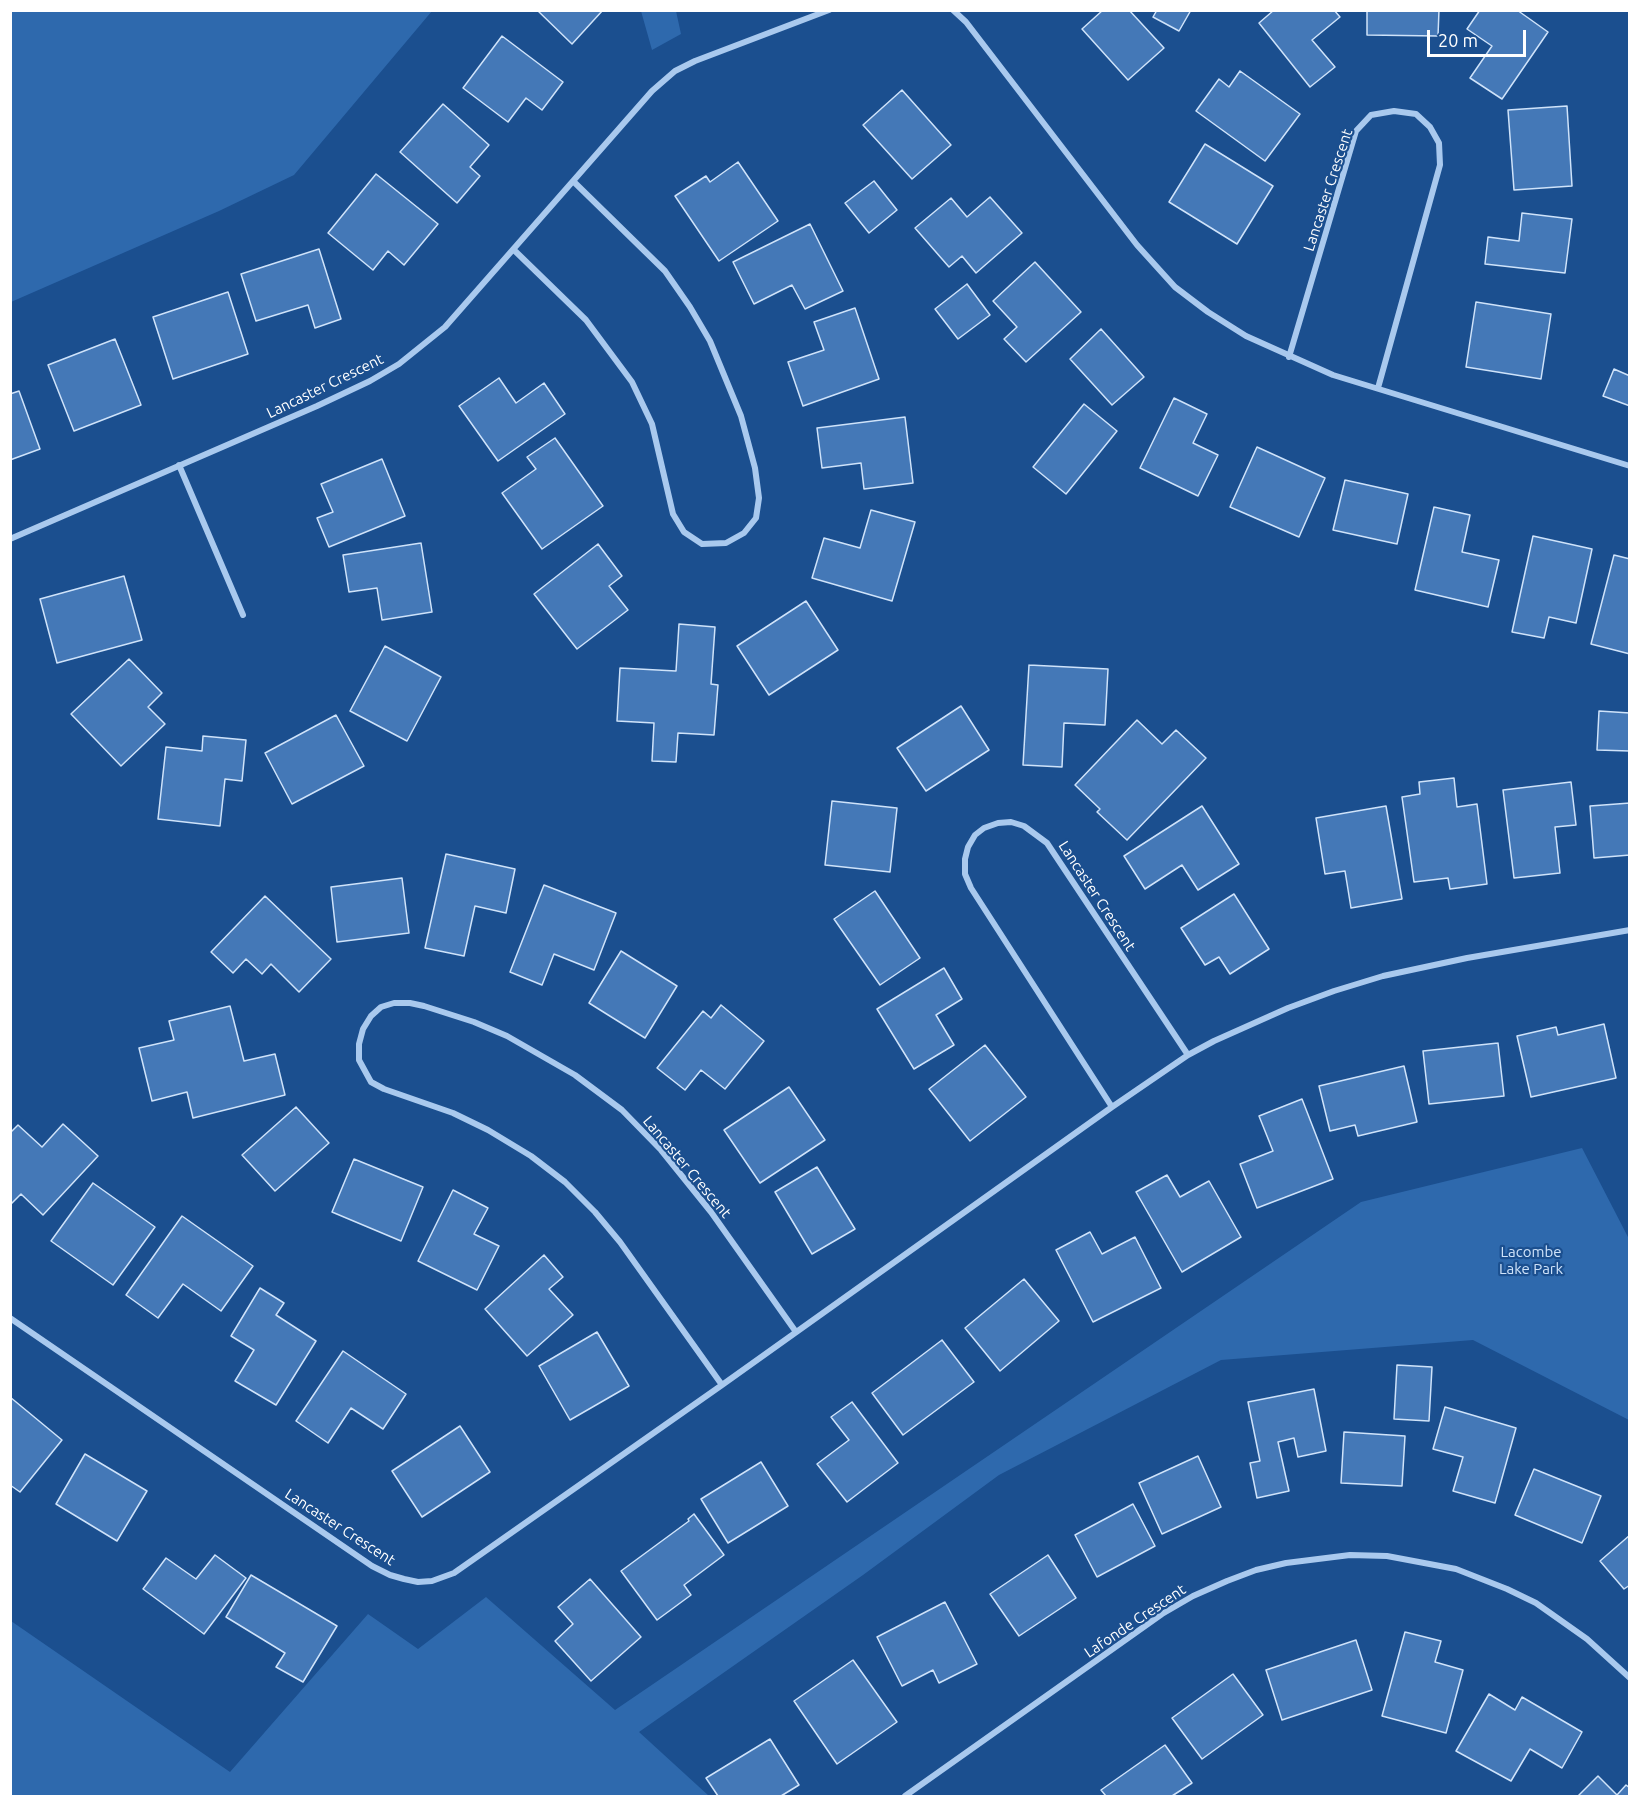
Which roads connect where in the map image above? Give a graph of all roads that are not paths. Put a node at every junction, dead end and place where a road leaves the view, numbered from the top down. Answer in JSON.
{"nodes":[{"id":1,"x":829,"y":10,"type":"edge"},
{"id":2,"x":953,"y":10,"type":"edge"},
{"id":3,"x":573,"y":181,"type":"junction"},
{"id":4,"x":514,"y":250,"type":"junction"},
{"id":5,"x":1289,"y":357,"type":"junction"},
{"id":6,"x":1378,"y":388,"type":"junction"},
{"id":7,"x":179,"y":465,"type":"junction"},
{"id":8,"x":1629,"y":466,"type":"edge"},
{"id":9,"x":10,"y":539,"type":"edge"},
{"id":10,"x":243,"y":615,"type":"dead end"},
{"id":11,"x":1629,"y":930,"type":"edge"},
{"id":12,"x":1188,"y":1055,"type":"junction"},
{"id":13,"x":1112,"y":1107,"type":"junction"},
{"id":14,"x":10,"y":1318,"type":"edge"},
{"id":15,"x":796,"y":1332,"type":"junction"},
{"id":16,"x":722,"y":1385,"type":"junction"},
{"id":17,"x":1629,"y":1678,"type":"edge"},
{"id":18,"x":905,"y":1797,"type":"edge"}],
"edges":[{"from":1,"to":3,"type":"street","name":"Lancaster Crescent"},
{"from":2,"to":5,"type":"street"},
{"from":3,"to":4,"type":"street","name":"Lancaster Crescent"},
{"from":3,"to":4,"type":"street"},
{"from":4,"to":7,"type":"street","name":"Lancaster Crescent"},
{"from":5,"to":6,"type":"street"},
{"from":5,"to":6,"type":"street","name":"Lancaster Crescent"},
{"from":6,"to":8,"type":"street"},
{"from":7,"to":9,"type":"street","name":"Lancaster Crescent"},
{"from":7,"to":10,"type":"street"},
{"from":11,"to":12,"type":"street","name":"Lancaster Crescent"},
{"from":12,"to":13,"type":"street","name":"Lancaster Crescent"},
{"from":12,"to":13,"type":"street","name":"Lancaster Crescent"},
{"from":13,"to":15,"type":"street","name":"Lancaster Crescent"},
{"from":14,"to":16,"type":"street","name":"Lancaster Crescent"},
{"from":15,"to":16,"type":"street","name":"Lancaster Crescent"},
{"from":15,"to":16,"type":"street","name":"Lancaster Crescent"},
{"from":17,"to":18,"type":"street","name":"Lafonde Crescent"}]}
